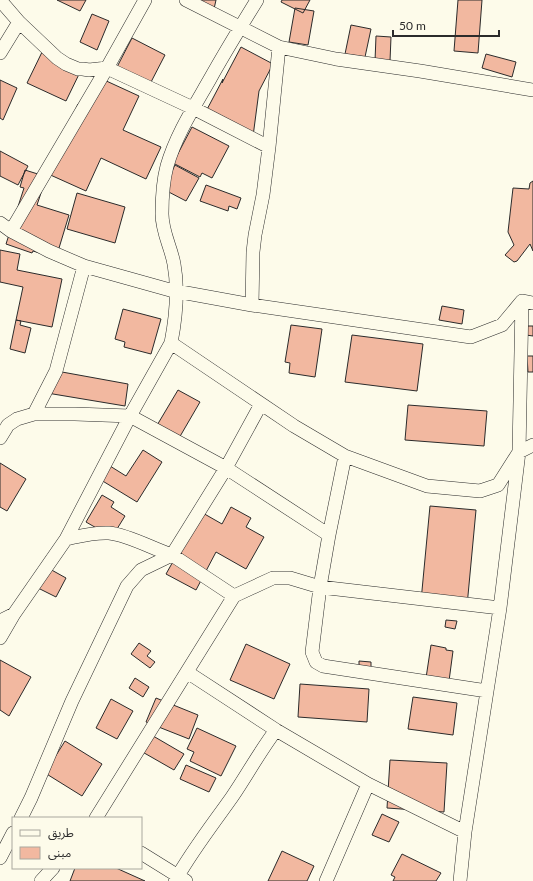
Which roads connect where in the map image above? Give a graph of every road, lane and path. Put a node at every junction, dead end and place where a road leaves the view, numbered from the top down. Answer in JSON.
{"nodes":[{"id":1,"x":0,"y":0,"type":"edge"},
{"id":2,"x":145,"y":0,"type":"edge"},
{"id":3,"x":186,"y":0,"type":"edge"},
{"id":4,"x":257,"y":0,"type":"edge"},
{"id":5,"x":19,"y":22,"type":"junction"},
{"id":6,"x":240,"y":27,"type":"junction"},
{"id":7,"x":279,"y":47,"type":"junction"},
{"id":8,"x":0,"y":53,"type":"edge"},
{"id":9,"x":107,"y":68,"type":"junction"},
{"id":10,"x":533,"y":90,"type":"edge"},
{"id":11,"x":193,"y":108,"type":"junction"},
{"id":12,"x":269,"y":147,"type":"junction"},
{"id":13,"x":0,"y":222,"type":"edge"},
{"id":14,"x":11,"y":231,"type":"junction"},
{"id":15,"x":84,"y":266,"type":"junction"},
{"id":16,"x":176,"y":291,"type":"junction"},
{"id":17,"x":527,"y":302,"type":"edge"},
{"id":18,"x":252,"y":305,"type":"junction"},
{"id":19,"x":171,"y":343,"type":"junction"},
{"id":20,"x":261,"y":404,"type":"junction"},
{"id":21,"x":34,"y":414,"type":"junction"},
{"id":22,"x":130,"y":416,"type":"junction"},
{"id":23,"x":0,"y":438,"type":"edge"},
{"id":24,"x":533,"y":444,"type":"edge"},
{"id":25,"x":519,"y":452,"type":"junction"},
{"id":26,"x":345,"y":456,"type":"junction"},
{"id":27,"x":226,"y":468,"type":"junction"},
{"id":28,"x":328,"y":535,"type":"junction"},
{"id":29,"x":66,"y":539,"type":"junction"},
{"id":30,"x":172,"y":555,"type":"junction"},
{"id":31,"x":320,"y":587,"type":"junction"},
{"id":32,"x":234,"y":596,"type":"junction"},
{"id":33,"x":500,"y":608,"type":"junction"},
{"id":34,"x":14,"y":614,"type":"junction"},
{"id":35,"x":0,"y":621,"type":"edge"},
{"id":36,"x":0,"y":638,"type":"edge"},
{"id":37,"x":186,"y":672,"type":"junction"},
{"id":38,"x":487,"y":692,"type":"junction"},
{"id":39,"x":276,"y":730,"type":"junction"},
{"id":40,"x":368,"y":784,"type":"junction"},
{"id":41,"x":21,"y":817,"type":"edge"},
{"id":42,"x":97,"y":817,"type":"edge"},
{"id":43,"x":465,"y":832,"type":"junction"},
{"id":44,"x":12,"y":834,"type":"edge"},
{"id":45,"x":142,"y":853,"type":"edge"},
{"id":46,"x":0,"y":858,"type":"edge"},
{"id":47,"x":52,"y":869,"type":"edge"},
{"id":48,"x":180,"y":879,"type":"edge"},
{"id":49,"x":41,"y":881,"type":"edge"},
{"id":50,"x":326,"y":881,"type":"edge"},
{"id":51,"x":460,"y":881,"type":"edge"}],
"edges":[{"from":1,"to":5,"type":"street"},
{"from":2,"to":9,"type":"street"},
{"from":3,"to":6,"type":"street"},
{"from":4,"to":6,"type":"street"},
{"from":5,"to":8,"type":"street"},
{"from":5,"to":9,"type":"street"},
{"from":6,"to":7,"type":"street"},
{"from":6,"to":11,"type":"street"},
{"from":7,"to":10,"type":"street"},
{"from":7,"to":12,"type":"street"},
{"from":9,"to":11,"type":"street"},
{"from":9,"to":14,"type":"street"},
{"from":11,"to":12,"type":"street"},
{"from":11,"to":16,"type":"street"},
{"from":12,"to":18,"type":"street"},
{"from":13,"to":14,"type":"street"},
{"from":14,"to":15,"type":"street"},
{"from":15,"to":16,"type":"street"},
{"from":15,"to":21,"type":"street"},
{"from":16,"to":18,"type":"street"},
{"from":16,"to":19,"type":"street"},
{"from":17,"to":18,"type":"street"},
{"from":17,"to":25,"type":"street"},
{"from":19,"to":20,"type":"street"},
{"from":19,"to":22,"type":"street"},
{"from":20,"to":26,"type":"street"},
{"from":20,"to":27,"type":"street"},
{"from":21,"to":22,"type":"street"},
{"from":21,"to":23,"type":"street"},
{"from":22,"to":27,"type":"street"},
{"from":22,"to":29,"type":"street"},
{"from":24,"to":25,"type":"street"},
{"from":25,"to":26,"type":"street"},
{"from":25,"to":33,"type":"street"},
{"from":26,"to":28,"type":"street"},
{"from":27,"to":28,"type":"street"},
{"from":27,"to":30,"type":"street"},
{"from":28,"to":31,"type":"street"},
{"from":29,"to":30,"type":"street"},
{"from":29,"to":34,"type":"street"},
{"from":30,"to":32,"type":"street"},
{"from":30,"to":41,"type":"street"},
{"from":31,"to":32,"type":"street"},
{"from":31,"to":33,"type":"street"},
{"from":31,"to":38,"type":"street"},
{"from":32,"to":37,"type":"street"},
{"from":33,"to":38,"type":"street"},
{"from":34,"to":35,"type":"street"},
{"from":34,"to":36,"type":"street"},
{"from":37,"to":39,"type":"street"},
{"from":37,"to":42,"type":"street"},
{"from":38,"to":43,"type":"street"},
{"from":39,"to":40,"type":"street"},
{"from":39,"to":48,"type":"street"},
{"from":40,"to":43,"type":"street"},
{"from":40,"to":50,"type":"street"},
{"from":43,"to":51,"type":"street"},
{"from":44,"to":46,"type":"street"},
{"from":45,"to":48,"type":"street"},
{"from":47,"to":49,"type":"street"}]}
